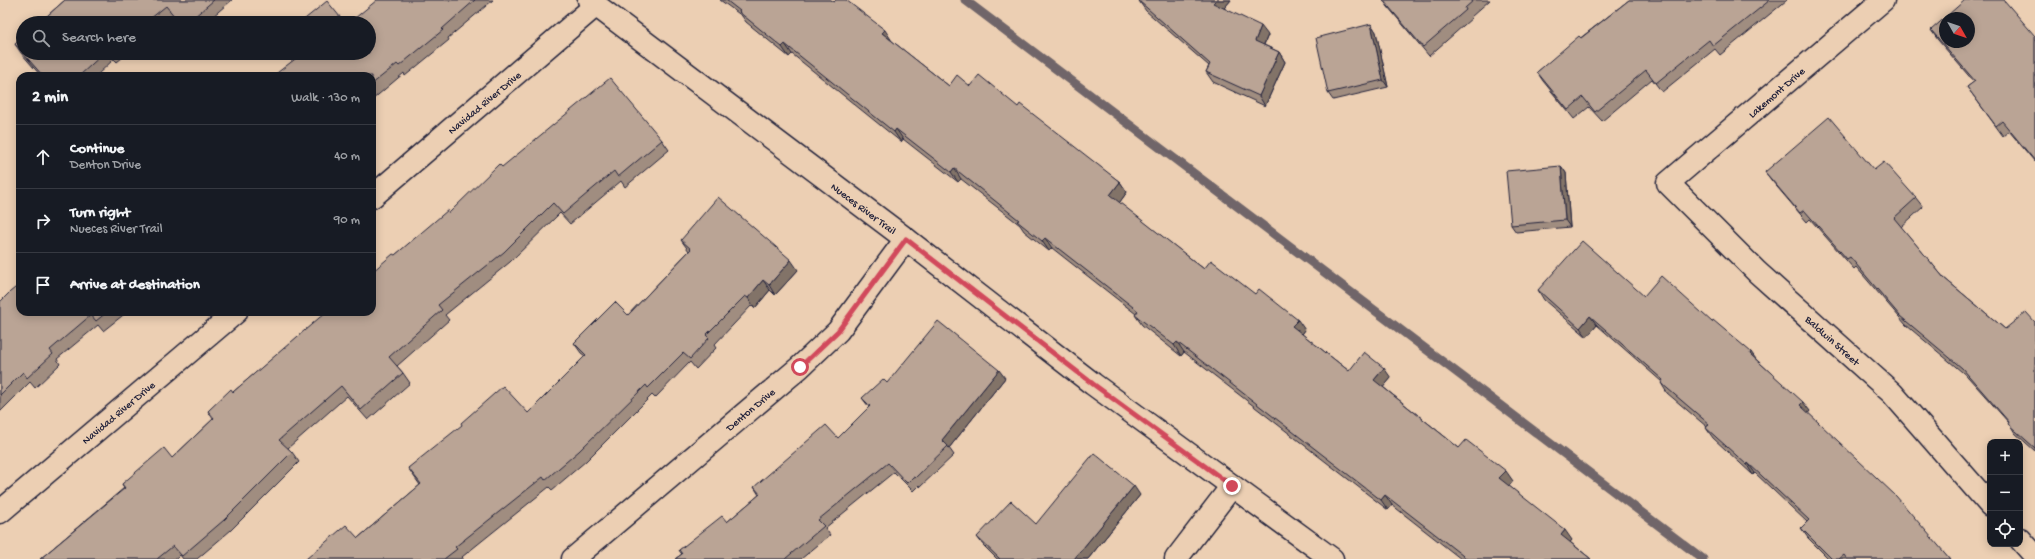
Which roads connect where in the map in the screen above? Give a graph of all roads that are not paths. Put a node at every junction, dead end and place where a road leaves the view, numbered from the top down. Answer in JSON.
{"nodes":[{"id":1,"x":1883,"y":0,"type":"edge"},
{"id":2,"x":592,"y":3,"type":"edge"},
{"id":3,"x":1668,"y":183,"type":"joint"},
{"id":4,"x":376,"y":193,"type":"edge"},
{"id":5,"x":906,"y":239,"type":"junction"},
{"id":6,"x":231,"y":316,"type":"edge"},
{"id":7,"x":1232,"y":486,"type":"junction"},
{"id":8,"x":1987,"y":502,"type":"edge"},
{"id":9,"x":0,"y":512,"type":"edge"},
{"id":10,"x":2023,"y":542,"type":"edge"},
{"id":11,"x":2035,"y":556,"type":"edge"},
{"id":12,"x":573,"y":559,"type":"edge"},
{"id":13,"x":1176,"y":559,"type":"edge"},
{"id":14,"x":1332,"y":559,"type":"edge"}],
"edges":[{"from":1,"to":3,"type":"street","name":"Lakemont Drive"},
{"from":2,"to":4,"type":"street","name":"Navidad River Drive"},
{"from":2,"to":5,"type":"street","name":"Nueces River Trail"},
{"from":3,"to":8,"type":"street","name":"Baldwin Street"},
{"from":5,"to":7,"type":"street","name":"Nueces River Trail"},
{"from":5,"to":12,"type":"street","name":"Denton Drive"},
{"from":6,"to":9,"type":"street","name":"Navidad River Drive"},
{"from":7,"to":13,"type":"street"},
{"from":7,"to":14,"type":"street","name":"Nueces River Trail"},
{"from":10,"to":11,"type":"street"}]}
